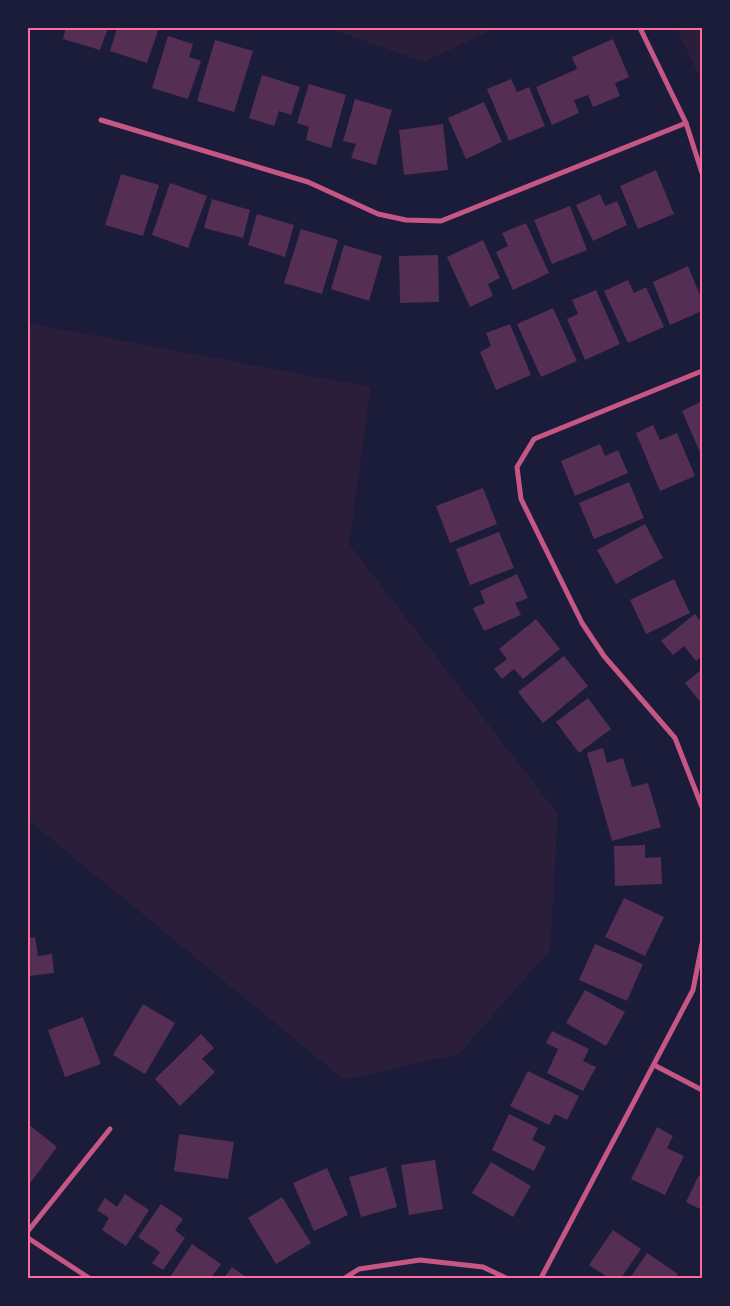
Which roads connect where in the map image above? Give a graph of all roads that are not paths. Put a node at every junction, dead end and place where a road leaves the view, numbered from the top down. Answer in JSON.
{"nodes":[{"id":1,"x":640,"y":28,"type":"edge"},
{"id":2,"x":101,"y":120,"type":"dead end"},
{"id":3,"x":686,"y":123,"type":"junction"},
{"id":4,"x":702,"y":173,"type":"edge"},
{"id":5,"x":702,"y":371,"type":"edge"},
{"id":6,"x":702,"y":808,"type":"edge"},
{"id":7,"x":702,"y":944,"type":"edge"},
{"id":8,"x":654,"y":1065,"type":"junction"},
{"id":9,"x":702,"y":1090,"type":"edge"},
{"id":10,"x":110,"y":1129,"type":"dead end"},
{"id":11,"x":28,"y":1231,"type":"edge"},
{"id":12,"x":28,"y":1238,"type":"edge"},
{"id":13,"x":88,"y":1278,"type":"edge"},
{"id":14,"x":345,"y":1278,"type":"edge"},
{"id":15,"x":506,"y":1278,"type":"edge"},
{"id":16,"x":541,"y":1278,"type":"edge"}],
"edges":[{"from":1,"to":3,"type":"street"},
{"from":2,"to":3,"type":"street"},
{"from":3,"to":4,"type":"street"},
{"from":5,"to":6,"type":"street"},
{"from":7,"to":8,"type":"street"},
{"from":8,"to":9,"type":"street"},
{"from":8,"to":16,"type":"street"},
{"from":10,"to":11,"type":"street"},
{"from":12,"to":13,"type":"street"},
{"from":14,"to":15,"type":"street"}]}
